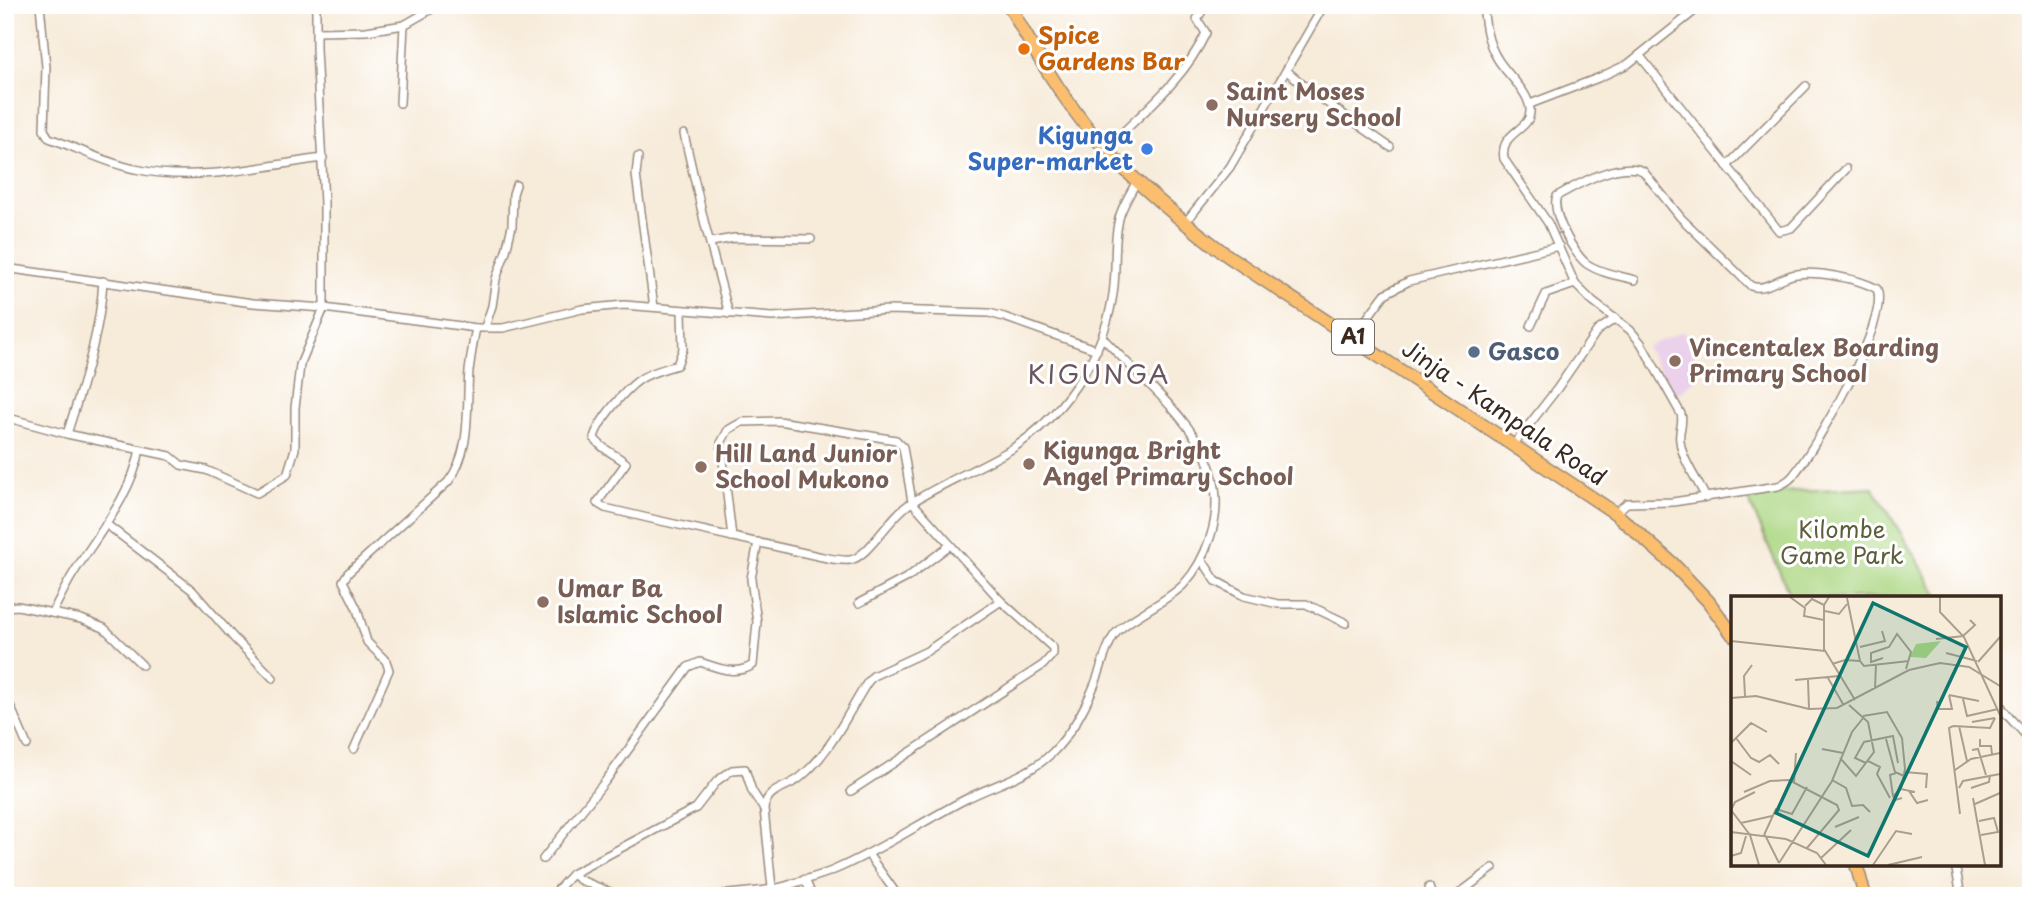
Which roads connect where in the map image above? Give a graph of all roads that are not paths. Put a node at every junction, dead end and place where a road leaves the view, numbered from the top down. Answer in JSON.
{"nodes":[{"id":1,"x":40,"y":5,"type":"edge"},
{"id":2,"x":316,"y":5,"type":"edge"},
{"id":3,"x":439,"y":5,"type":"edge"},
{"id":4,"x":1009,"y":5,"type":"edge"},
{"id":5,"x":1206,"y":5,"type":"edge"},
{"id":6,"x":1324,"y":5,"type":"edge"},
{"id":7,"x":1483,"y":5,"type":"edge"},
{"id":8,"x":1702,"y":5,"type":"edge"},
{"id":9,"x":404,"y":25,"type":"junction"},
{"id":10,"x":317,"y":32,"type":"junction"},
{"id":11,"x":1640,"y":56,"type":"junction"},
{"id":12,"x":1287,"y":71,"type":"junction"},
{"id":13,"x":1806,"y":86,"type":"dead end"},
{"id":14,"x":400,"y":103,"type":"dead end"},
{"id":15,"x":1530,"y":104,"type":"junction"},
{"id":16,"x":684,"y":134,"type":"dead end"},
{"id":17,"x":1390,"y":147,"type":"dead end"},
{"id":18,"x":1105,"y":149,"type":"junction"},
{"id":19,"x":638,"y":157,"type":"dead end"},
{"id":20,"x":323,"y":158,"type":"junction"},
{"id":21,"x":1727,"y":166,"type":"junction"},
{"id":22,"x":1846,"y":169,"type":"dead end"},
{"id":23,"x":1137,"y":181,"type":"junction"},
{"id":24,"x":516,"y":185,"type":"dead end"},
{"id":25,"x":1185,"y":224,"type":"junction"},
{"id":26,"x":811,"y":239,"type":"dead end"},
{"id":27,"x":711,"y":242,"type":"junction"},
{"id":28,"x":1559,"y":246,"type":"junction"},
{"id":29,"x":5,"y":268,"type":"edge"},
{"id":30,"x":1635,"y":280,"type":"dead end"},
{"id":31,"x":103,"y":281,"type":"junction"},
{"id":32,"x":1576,"y":284,"type":"junction"},
{"id":33,"x":654,"y":307,"type":"junction"},
{"id":34,"x":324,"y":308,"type":"junction"},
{"id":35,"x":682,"y":311,"type":"junction"},
{"id":36,"x":729,"y":314,"type":"junction"},
{"id":37,"x":1616,"y":318,"type":"junction"},
{"id":38,"x":1531,"y":326,"type":"dead end"},
{"id":39,"x":485,"y":327,"type":"junction"},
{"id":40,"x":476,"y":328,"type":"junction"},
{"id":41,"x":1353,"y":337,"type":"junction"},
{"id":42,"x":1103,"y":338,"type":"junction"},
{"id":43,"x":1097,"y":350,"type":"junction"},
{"id":44,"x":5,"y":417,"type":"edge"},
{"id":45,"x":67,"y":435,"type":"junction"},
{"id":46,"x":1514,"y":444,"type":"junction"},
{"id":47,"x":140,"y":449,"type":"junction"},
{"id":48,"x":1706,"y":498,"type":"junction"},
{"id":49,"x":912,"y":502,"type":"junction"},
{"id":50,"x":1615,"y":513,"type":"junction"},
{"id":51,"x":106,"y":524,"type":"junction"},
{"id":52,"x":732,"y":537,"type":"junction"},
{"id":53,"x":758,"y":542,"type":"junction"},
{"id":54,"x":950,"y":545,"type":"junction"},
{"id":55,"x":1202,"y":560,"type":"junction"},
{"id":56,"x":1001,"y":601,"type":"junction"},
{"id":57,"x":859,"y":603,"type":"dead end"},
{"id":58,"x":5,"y":607,"type":"edge"},
{"id":59,"x":52,"y":613,"type":"junction"},
{"id":60,"x":1346,"y":623,"type":"dead end"},
{"id":61,"x":1731,"y":632,"type":"edge"},
{"id":62,"x":142,"y":665,"type":"dead end"},
{"id":63,"x":273,"y":678,"type":"dead end"},
{"id":64,"x":5,"y":694,"type":"edge"},
{"id":65,"x":2001,"y":706,"type":"edge"},
{"id":66,"x":2031,"y":743,"type":"edge"},
{"id":67,"x":27,"y":745,"type":"dead end"},
{"id":68,"x":354,"y":749,"type":"dead end"},
{"id":69,"x":851,"y":791,"type":"dead end"},
{"id":70,"x":764,"y":809,"type":"junction"},
{"id":71,"x":868,"y":854,"type":"junction"},
{"id":72,"x":543,"y":859,"type":"dead end"},
{"id":73,"x":1857,"y":866,"type":"edge"},
{"id":74,"x":1955,"y":866,"type":"edge"},
{"id":75,"x":1493,"y":868,"type":"dead end"},
{"id":76,"x":572,"y":874,"type":"junction"},
{"id":77,"x":805,"y":879,"type":"junction"},
{"id":78,"x":1429,"y":887,"type":"dead end"},
{"id":79,"x":772,"y":888,"type":"junction"},
{"id":80,"x":552,"y":896,"type":"edge"},
{"id":81,"x":620,"y":896,"type":"edge"},
{"id":82,"x":716,"y":896,"type":"edge"},
{"id":83,"x":812,"y":896,"type":"edge"},
{"id":84,"x":898,"y":896,"type":"edge"},
{"id":85,"x":1432,"y":896,"type":"edge"},
{"id":86,"x":1456,"y":896,"type":"edge"},
{"id":87,"x":1865,"y":896,"type":"edge"},
{"id":88,"x":1961,"y":896,"type":"edge"}],
"edges":[{"from":1,"to":20,"type":"street"},
{"from":2,"to":10,"type":"street"},
{"from":3,"to":9,"type":"street"},
{"from":4,"to":18,"type":"highway","name":"Jinja - Kampala Road","number":"A1"},
{"from":5,"to":18,"type":"street"},
{"from":6,"to":12,"type":"street"},
{"from":7,"to":15,"type":"street"},
{"from":8,"to":11,"type":"street"},
{"from":9,"to":10,"type":"street"},
{"from":9,"to":14,"type":"street"},
{"from":10,"to":20,"type":"street"},
{"from":11,"to":15,"type":"street"},
{"from":11,"to":21,"type":"street"},
{"from":12,"to":17,"type":"street"},
{"from":12,"to":25,"type":"street"},
{"from":13,"to":21,"type":"street"},
{"from":15,"to":28,"type":"street"},
{"from":16,"to":27,"type":"street"},
{"from":18,"to":23,"type":"highway","name":"Jinja - Kampala Road","number":"A1"},
{"from":19,"to":33,"type":"street"},
{"from":20,"to":34,"type":"street"},
{"from":21,"to":22,"type":"street"},
{"from":23,"to":25,"type":"highway","name":"Jinja - Kampala Road","number":"A1"},
{"from":23,"to":42,"type":"street"},
{"from":24,"to":39,"type":"street"},
{"from":25,"to":41,"type":"highway","name":"Jinja - Kampala Road","number":"A1"},
{"from":26,"to":27,"type":"street"},
{"from":27,"to":36,"type":"street"},
{"from":28,"to":32,"type":"street"},
{"from":28,"to":41,"type":"street"},
{"from":29,"to":31,"type":"street"},
{"from":30,"to":48,"type":"street"},
{"from":31,"to":34,"type":"street"},
{"from":31,"to":45,"type":"street"},
{"from":32,"to":37,"type":"street"},
{"from":32,"to":38,"type":"street"},
{"from":33,"to":35,"type":"street"},
{"from":33,"to":39,"type":"street"},
{"from":34,"to":40,"type":"street"},
{"from":34,"to":47,"type":"street"},
{"from":35,"to":36,"type":"street"},
{"from":35,"to":52,"type":"street"},
{"from":36,"to":43,"type":"street"},
{"from":37,"to":46,"type":"street"},
{"from":37,"to":48,"type":"street"},
{"from":39,"to":40,"type":"street"},
{"from":40,"to":68,"type":"street"},
{"from":41,"to":46,"type":"highway","name":"Jinja - Kampala Road","number":"A1"},
{"from":42,"to":43,"type":"street"},
{"from":42,"to":55,"type":"street"},
{"from":43,"to":49,"type":"street"},
{"from":44,"to":45,"type":"street"},
{"from":45,"to":47,"type":"street"},
{"from":46,"to":50,"type":"highway","name":"Jinja - Kampala Road","number":"A1"},
{"from":47,"to":51,"type":"street"},
{"from":48,"to":50,"type":"street"},
{"from":49,"to":52,"type":"street"},
{"from":49,"to":53,"type":"street"},
{"from":49,"to":54,"type":"street"},
{"from":50,"to":61,"type":"highway","name":"Jinja - Kampala Road","number":"A1"},
{"from":51,"to":59,"type":"street"},
{"from":51,"to":63,"type":"street"},
{"from":52,"to":53,"type":"street"},
{"from":53,"to":72,"type":"street"},
{"from":54,"to":56,"type":"street"},
{"from":54,"to":57,"type":"street"},
{"from":55,"to":60,"type":"street"},
{"from":55,"to":71,"type":"street"},
{"from":56,"to":69,"type":"street"},
{"from":56,"to":70,"type":"street"},
{"from":58,"to":59,"type":"street"},
{"from":59,"to":62,"type":"street"},
{"from":64,"to":67,"type":"street"},
{"from":65,"to":66,"type":"street"},
{"from":70,"to":76,"type":"street"},
{"from":70,"to":79,"type":"street"},
{"from":71,"to":77,"type":"street"},
{"from":71,"to":84,"type":"street"},
{"from":73,"to":87,"type":"highway"},
{"from":74,"to":88,"type":"street"},
{"from":75,"to":86,"type":"street"},
{"from":76,"to":80,"type":"street"},
{"from":76,"to":81,"type":"street"},
{"from":77,"to":79,"type":"street"},
{"from":77,"to":83,"type":"street"},
{"from":78,"to":85,"type":"street"},
{"from":79,"to":82,"type":"street"}]}
